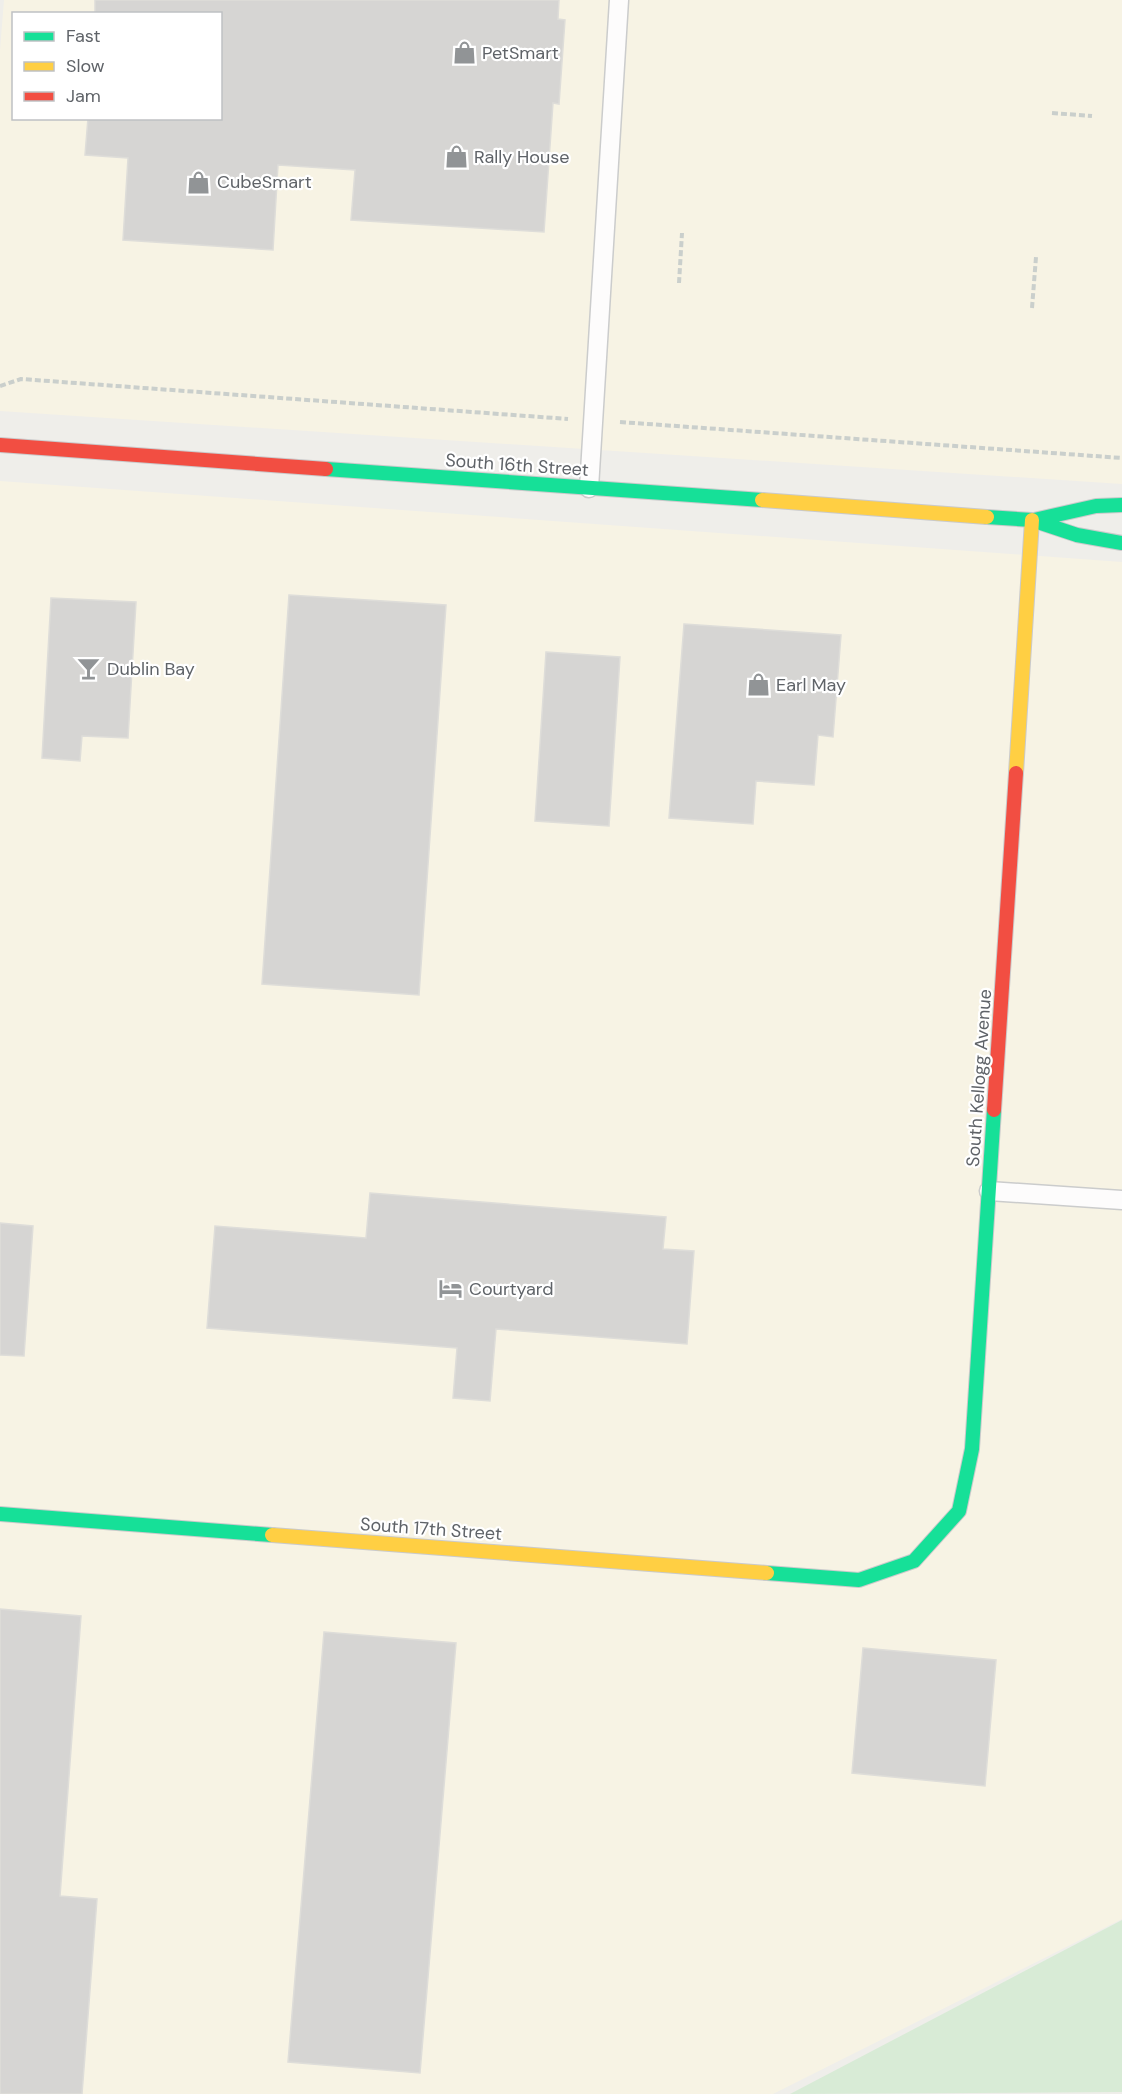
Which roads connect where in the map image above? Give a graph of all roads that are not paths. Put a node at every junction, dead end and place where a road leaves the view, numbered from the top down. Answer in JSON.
{"nodes":[{"id":1,"x":619,"y":0,"type":"edge"},
{"id":2,"x":0,"y":445,"type":"edge"},
{"id":3,"x":589,"y":488,"type":"junction"},
{"id":4,"x":1122,"y":505,"type":"edge"},
{"id":5,"x":1032,"y":520,"type":"junction"},
{"id":6,"x":1122,"y":543,"type":"edge"},
{"id":7,"x":989,"y":1191,"type":"junction"},
{"id":8,"x":1122,"y":1200,"type":"edge"},
{"id":9,"x":0,"y":1514,"type":"edge"},
{"id":10,"x":859,"y":1580,"type":"joint"}],
"edges":[{"from":1,"to":3,"type":"lane"},
{"from":2,"to":3,"type":"street","name":"South 16th Street"},
{"from":3,"to":5,"type":"street","name":"South 16th Street"},
{"from":4,"to":5,"type":"street","name":"South 16th Street"},
{"from":5,"to":6,"type":"street","name":"South 16th Street"},
{"from":5,"to":7,"type":"street","name":"South Kellogg Avenue"},
{"from":7,"to":8,"type":"lane"},
{"from":7,"to":10,"type":"street","name":"South Kellogg Avenue"},
{"from":9,"to":10,"type":"street","name":"South 17th Street"}]}
